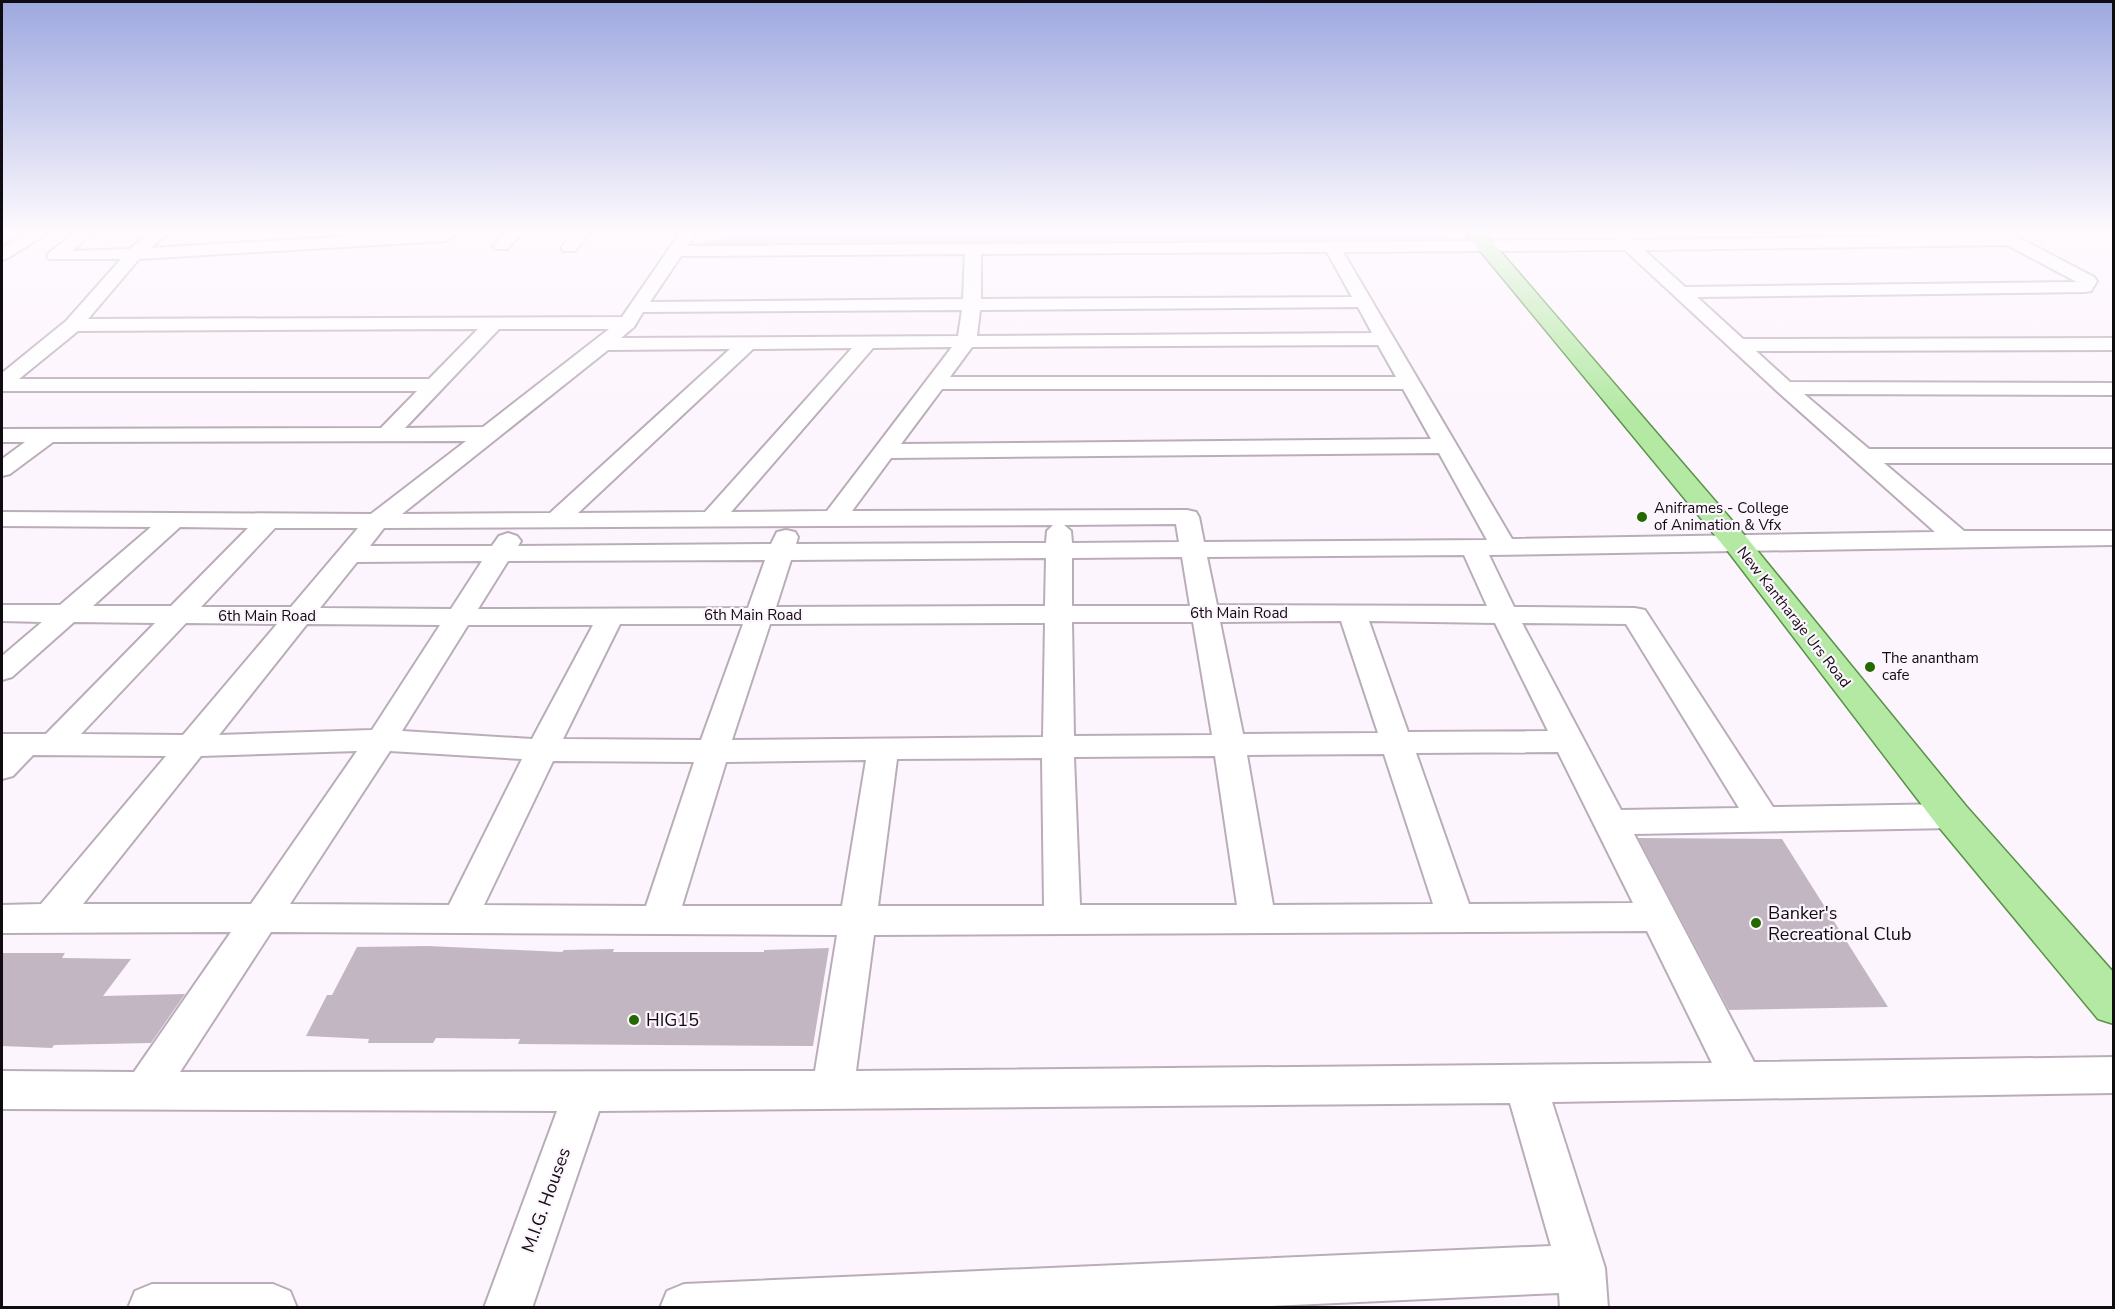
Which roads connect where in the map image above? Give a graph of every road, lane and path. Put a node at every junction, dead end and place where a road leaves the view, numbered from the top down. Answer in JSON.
{"nodes":[{"id":1,"x":103,"y":291,"type":"edge"},
{"id":2,"x":648,"y":291,"type":"edge"},
{"id":3,"x":972,"y":291,"type":"edge"},
{"id":4,"x":1358,"y":291,"type":"edge"},
{"id":5,"x":1523,"y":291,"type":"edge"},
{"id":6,"x":1752,"y":291,"type":"edge"},
{"id":7,"x":1680,"y":292,"type":"joint"},
{"id":8,"x":1365,"y":302,"type":"junction"},
{"id":9,"x":972,"y":304,"type":"junction"},
{"id":10,"x":632,"y":315,"type":"junction"},
{"id":11,"x":494,"y":323,"type":"junction"},
{"id":12,"x":74,"y":325,"type":"junction"},
{"id":13,"x":1386,"y":339,"type":"junction"},
{"id":14,"x":968,"y":341,"type":"junction"},
{"id":15,"x":868,"y":342,"type":"junction"},
{"id":16,"x":748,"y":343,"type":"junction"},
{"id":17,"x":2114,"y":344,"type":"edge"},
{"id":18,"x":603,"y":345,"type":"junction"},
{"id":19,"x":1737,"y":345,"type":"junction"},
{"id":20,"x":937,"y":383,"type":"junction"},
{"id":21,"x":1411,"y":383,"type":"junction"},
{"id":22,"x":2,"y":384,"type":"edge"},
{"id":23,"x":434,"y":385,"type":"junction"},
{"id":24,"x":1785,"y":388,"type":"junction"},
{"id":25,"x":2114,"y":389,"type":"edge"},
{"id":26,"x":488,"y":434,"type":"junction"},
{"id":27,"x":386,"y":435,"type":"junction"},
{"id":28,"x":2,"y":436,"type":"edge"},
{"id":29,"x":48,"y":436,"type":"junction"},
{"id":30,"x":1446,"y":446,"type":"junction"},
{"id":31,"x":886,"y":451,"type":"junction"},
{"id":32,"x":1861,"y":456,"type":"junction"},
{"id":33,"x":2114,"y":456,"type":"edge"},
{"id":34,"x":2,"y":469,"type":"edge"},
{"id":35,"x":1060,"y":517,"type":"junction"},
{"id":36,"x":793,"y":518,"type":"junction"},
{"id":37,"x":835,"y":518,"type":"junction"},
{"id":38,"x":712,"y":519,"type":"junction"},
{"id":39,"x":174,"y":520,"type":"junction"},
{"id":40,"x":269,"y":520,"type":"junction"},
{"id":41,"x":523,"y":520,"type":"junction"},
{"id":42,"x":556,"y":520,"type":"junction"},
{"id":43,"x":377,"y":521,"type":"junction"},
{"id":44,"x":7,"y":524,"type":"edge"},
{"id":45,"x":1956,"y":538,"type":"junction"},
{"id":46,"x":2114,"y":538,"type":"edge"},
{"id":47,"x":1737,"y":544,"type":"junction"},
{"id":48,"x":1488,"y":547,"type":"junction"},
{"id":49,"x":1192,"y":550,"type":"junction"},
{"id":50,"x":1059,"y":551,"type":"junction"},
{"id":51,"x":780,"y":552,"type":"junction"},
{"id":52,"x":501,"y":553,"type":"junction"},
{"id":53,"x":350,"y":554,"type":"junction"},
{"id":54,"x":2,"y":613,"type":"edge"},
{"id":55,"x":64,"y":613,"type":"junction"},
{"id":56,"x":1204,"y":613,"type":"junction"},
{"id":57,"x":1352,"y":613,"type":"junction"},
{"id":58,"x":1057,"y":614,"type":"junction"},
{"id":59,"x":1504,"y":614,"type":"junction"},
{"id":60,"x":178,"y":615,"type":"junction"},
{"id":61,"x":759,"y":615,"type":"junction"},
{"id":62,"x":298,"y":616,"type":"junction"},
{"id":63,"x":611,"y":616,"type":"junction"},
{"id":64,"x":458,"y":617,"type":"junction"},
{"id":65,"x":2,"y":671,"type":"edge"},
{"id":66,"x":381,"y":740,"type":"junction"},
{"id":67,"x":1569,"y":741,"type":"junction"},
{"id":68,"x":1395,"y":743,"type":"junction"},
{"id":69,"x":27,"y":744,"type":"edge"},
{"id":70,"x":1229,"y":744,"type":"junction"},
{"id":71,"x":192,"y":746,"type":"junction"},
{"id":72,"x":1058,"y":747,"type":"junction"},
{"id":73,"x":883,"y":749,"type":"junction"},
{"id":74,"x":542,"y":750,"type":"junction"},
{"id":75,"x":712,"y":751,"type":"junction"},
{"id":76,"x":2,"y":768,"type":"edge"},
{"id":77,"x":1952,"y":816,"type":"junction"},
{"id":78,"x":1764,"y":820,"type":"junction"},
{"id":79,"x":1612,"y":822,"type":"junction"},
{"id":80,"x":1456,"y":917,"type":"junction"},
{"id":81,"x":1660,"y":917,"type":"junction"},
{"id":82,"x":259,"y":918,"type":"junction"},
{"id":83,"x":2,"y":919,"type":"edge"},
{"id":84,"x":50,"y":919,"type":"junction"},
{"id":85,"x":1257,"y":919,"type":"junction"},
{"id":86,"x":459,"y":920,"type":"junction"},
{"id":87,"x":1062,"y":920,"type":"junction"},
{"id":88,"x":659,"y":921,"type":"junction"},
{"id":89,"x":858,"y":921,"type":"junction"},
{"id":90,"x":2114,"y":1005,"type":"edge"},
{"id":91,"x":2114,"y":1075,"type":"edge"},
{"id":92,"x":1743,"y":1080,"type":"junction"},
{"id":93,"x":1525,"y":1084,"type":"junction"},
{"id":94,"x":833,"y":1089,"type":"junction"},
{"id":95,"x":2,"y":1090,"type":"edge"},
{"id":96,"x":145,"y":1090,"type":"junction"},
{"id":97,"x":585,"y":1092,"type":"junction"},
{"id":98,"x":1582,"y":1288,"type":"edge"},
{"id":99,"x":1211,"y":1296,"type":"edge"},
{"id":100,"x":243,"y":1307,"type":"edge"},
{"id":101,"x":152,"y":1308,"type":"edge"},
{"id":102,"x":273,"y":1308,"type":"edge"},
{"id":103,"x":508,"y":1308,"type":"edge"},
{"id":104,"x":684,"y":1308,"type":"edge"}],
"edges":[{"from":1,"to":12,"type":"street"},
{"from":2,"to":10,"type":"street"},
{"from":3,"to":9,"type":"street"},
{"from":4,"to":8,"type":"street"},
{"from":5,"to":47,"type":"main road","name":"New Kantharaje Urs Road"},
{"from":6,"to":7,"type":"street"},
{"from":7,"to":19,"type":"street"},
{"from":8,"to":9,"type":"street"},
{"from":8,"to":13,"type":"street"},
{"from":9,"to":10,"type":"street"},
{"from":9,"to":14,"type":"street"},
{"from":10,"to":11,"type":"street"},
{"from":10,"to":18,"type":"street"},
{"from":11,"to":12,"type":"street"},
{"from":11,"to":23,"type":"street"},
{"from":12,"to":22,"type":"street"},
{"from":13,"to":14,"type":"street"},
{"from":13,"to":21,"type":"street"},
{"from":14,"to":15,"type":"street"},
{"from":14,"to":20,"type":"street"},
{"from":15,"to":16,"type":"street"},
{"from":15,"to":38,"type":"street"},
{"from":16,"to":18,"type":"street"},
{"from":16,"to":42,"type":"street"},
{"from":17,"to":19,"type":"street"},
{"from":18,"to":26,"type":"street"},
{"from":19,"to":24,"type":"street"},
{"from":20,"to":21,"type":"street"},
{"from":20,"to":31,"type":"street"},
{"from":21,"to":30,"type":"street"},
{"from":22,"to":23,"type":"street"},
{"from":23,"to":27,"type":"street"},
{"from":24,"to":25,"type":"street"},
{"from":24,"to":32,"type":"street"},
{"from":26,"to":27,"type":"street"},
{"from":26,"to":43,"type":"street"},
{"from":27,"to":29,"type":"street"},
{"from":28,"to":29,"type":"street"},
{"from":29,"to":34,"type":"street"},
{"from":30,"to":31,"type":"street"},
{"from":30,"to":48,"type":"street"},
{"from":31,"to":37,"type":"street"},
{"from":32,"to":33,"type":"street"},
{"from":32,"to":45,"type":"street"},
{"from":35,"to":37,"type":"street"},
{"from":35,"to":49,"type":"street"},
{"from":35,"to":50,"type":"street"},
{"from":36,"to":37,"type":"street"},
{"from":36,"to":38,"type":"street"},
{"from":36,"to":51,"type":"street"},
{"from":38,"to":42,"type":"street"},
{"from":39,"to":40,"type":"street"},
{"from":39,"to":44,"type":"street"},
{"from":39,"to":55,"type":"street"},
{"from":40,"to":43,"type":"street"},
{"from":40,"to":60,"type":"street"},
{"from":41,"to":42,"type":"street"},
{"from":41,"to":43,"type":"street"},
{"from":41,"to":52,"type":"street"},
{"from":43,"to":53,"type":"street"},
{"from":45,"to":46,"type":"street"},
{"from":45,"to":47,"type":"street"},
{"from":47,"to":48,"type":"street"},
{"from":47,"to":77,"type":"main road","name":"New Kantharaje Urs Road"},
{"from":48,"to":49,"type":"street"},
{"from":48,"to":59,"type":"street"},
{"from":49,"to":50,"type":"street"},
{"from":49,"to":56,"type":"street"},
{"from":50,"to":51,"type":"street"},
{"from":50,"to":58,"type":"street"},
{"from":51,"to":52,"type":"street"},
{"from":51,"to":61,"type":"street"},
{"from":52,"to":53,"type":"street"},
{"from":52,"to":64,"type":"street"},
{"from":53,"to":62,"type":"street"},
{"from":54,"to":55,"type":"street","name":"6th Main Road"},
{"from":55,"to":60,"type":"street","name":"6th Main Road"},
{"from":55,"to":65,"type":"street"},
{"from":56,"to":57,"type":"street","name":"6th Main Road"},
{"from":56,"to":58,"type":"street","name":"6th Main Road"},
{"from":56,"to":70,"type":"street"},
{"from":57,"to":59,"type":"street","name":"6th Main Road"},
{"from":57,"to":68,"type":"street"},
{"from":58,"to":61,"type":"street","name":"6th Main Road"},
{"from":58,"to":72,"type":"street"},
{"from":59,"to":67,"type":"street"},
{"from":59,"to":78,"type":"street","name":"6th Main Road"},
{"from":60,"to":62,"type":"street","name":"6th Main Road"},
{"from":60,"to":69,"type":"street"},
{"from":61,"to":63,"type":"street","name":"6th Main Road"},
{"from":61,"to":75,"type":"street"},
{"from":62,"to":64,"type":"street","name":"6th Main Road"},
{"from":62,"to":71,"type":"street"},
{"from":63,"to":64,"type":"street","name":"6th Main Road"},
{"from":63,"to":74,"type":"street"},
{"from":64,"to":66,"type":"street"},
{"from":66,"to":71,"type":"street"},
{"from":66,"to":74,"type":"street"},
{"from":66,"to":82,"type":"street"},
{"from":67,"to":68,"type":"street"},
{"from":67,"to":79,"type":"street"},
{"from":68,"to":70,"type":"street"},
{"from":68,"to":80,"type":"street"},
{"from":69,"to":71,"type":"street"},
{"from":69,"to":76,"type":"street"},
{"from":70,"to":72,"type":"street"},
{"from":70,"to":85,"type":"street"},
{"from":71,"to":84,"type":"street"},
{"from":72,"to":73,"type":"street"},
{"from":72,"to":87,"type":"street"},
{"from":73,"to":75,"type":"street"},
{"from":73,"to":89,"type":"street"},
{"from":74,"to":75,"type":"street"},
{"from":74,"to":86,"type":"street"},
{"from":75,"to":88,"type":"street"},
{"from":77,"to":78,"type":"street"},
{"from":77,"to":90,"type":"main road","name":"New Kantharaje Urs Road"},
{"from":78,"to":79,"type":"street"},
{"from":79,"to":81,"type":"street"},
{"from":80,"to":81,"type":"street"},
{"from":80,"to":85,"type":"street"},
{"from":81,"to":92,"type":"street"},
{"from":82,"to":84,"type":"street"},
{"from":82,"to":86,"type":"street"},
{"from":82,"to":96,"type":"street"},
{"from":83,"to":84,"type":"street"},
{"from":85,"to":87,"type":"street"},
{"from":86,"to":88,"type":"street"},
{"from":87,"to":89,"type":"street"},
{"from":88,"to":89,"type":"street"},
{"from":89,"to":94,"type":"street"},
{"from":91,"to":92,"type":"street"},
{"from":92,"to":93,"type":"street"},
{"from":93,"to":94,"type":"street"},
{"from":93,"to":98,"type":"street"},
{"from":94,"to":97,"type":"street"},
{"from":95,"to":96,"type":"street"},
{"from":96,"to":97,"type":"street"},
{"from":97,"to":103,"type":"street","name":"M.I.G. Houses"},
{"from":98,"to":99,"type":"street"},
{"from":99,"to":104,"type":"street"},
{"from":100,"to":101,"type":"street"},
{"from":100,"to":102,"type":"street"}]}
